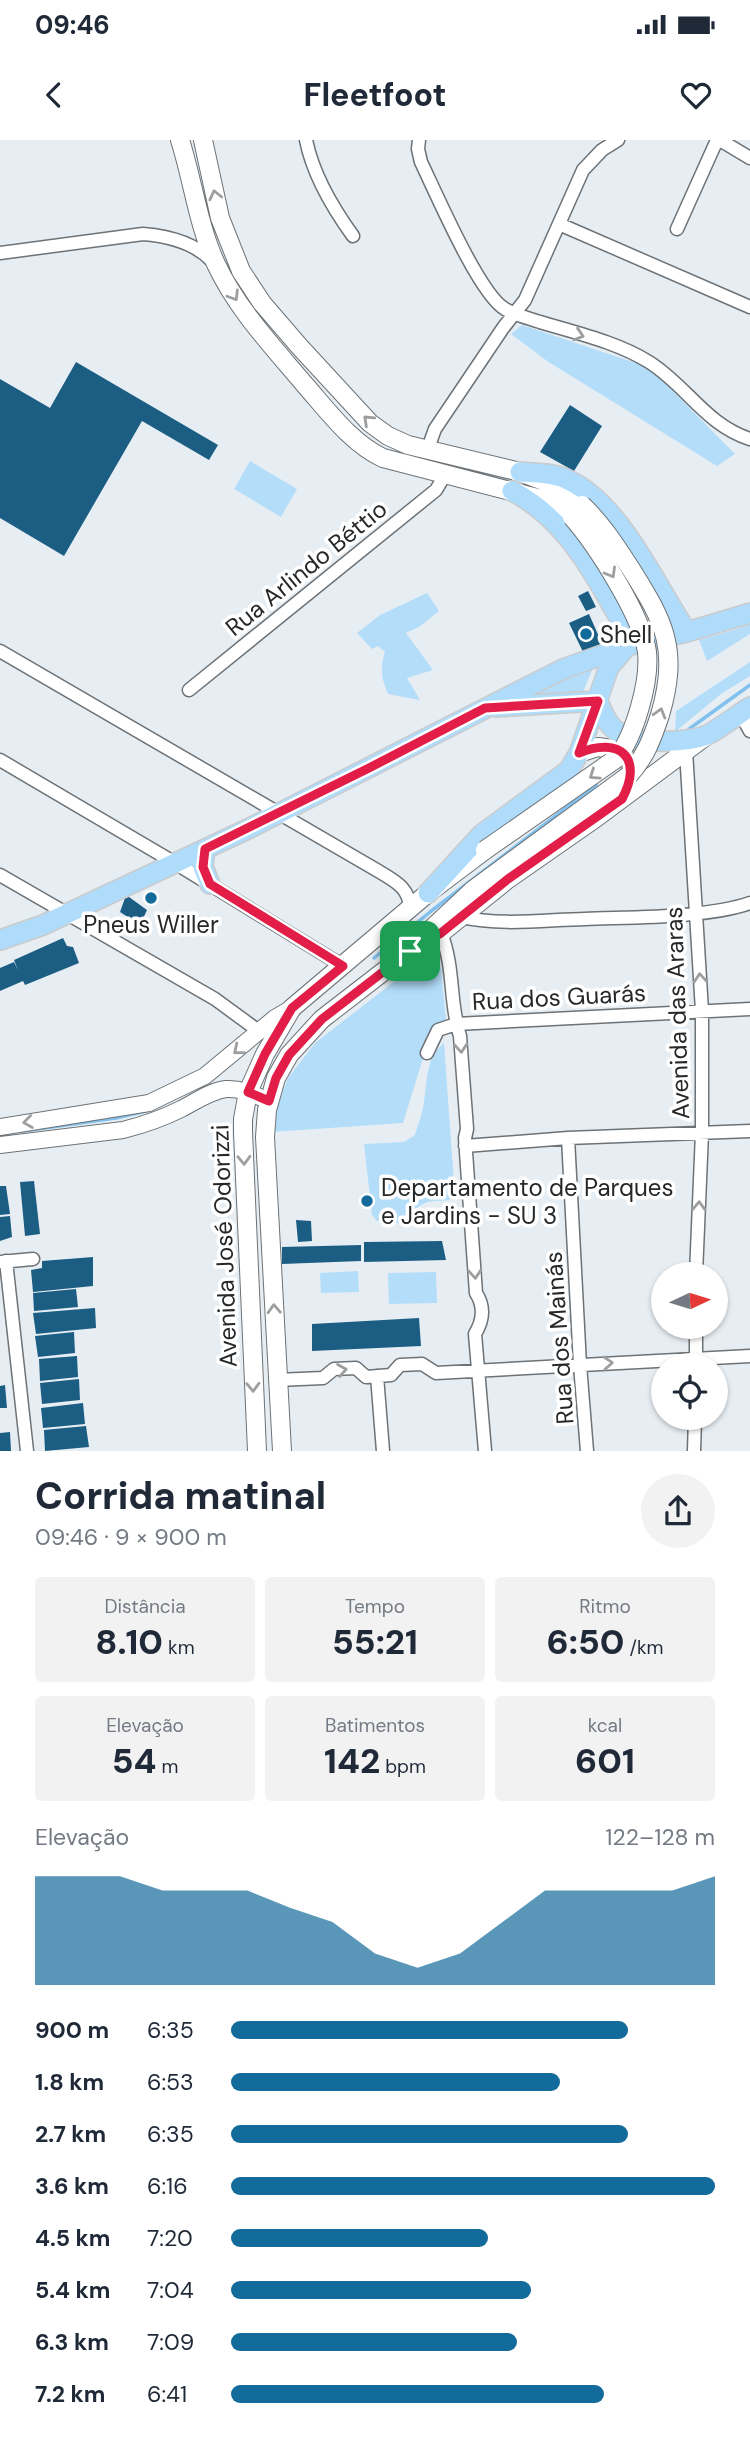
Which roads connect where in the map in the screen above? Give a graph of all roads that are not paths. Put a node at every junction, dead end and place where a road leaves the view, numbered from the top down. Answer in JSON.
{"nodes":[{"id":1,"x":180,"y":140,"type":"edge"},
{"id":2,"x":203,"y":140,"type":"edge"},
{"id":3,"x":306,"y":140,"type":"edge"},
{"id":4,"x":419,"y":140,"type":"edge"},
{"id":5,"x":618,"y":140,"type":"edge"},
{"id":6,"x":718,"y":140,"type":"edge"},
{"id":7,"x":750,"y":158,"type":"edge"},
{"id":8,"x":200,"y":214,"type":"junction"},
{"id":9,"x":559,"y":224,"type":"junction"},
{"id":10,"x":677,"y":229,"type":"dead end"},
{"id":11,"x":353,"y":236,"type":"dead end"},
{"id":12,"x":178,"y":240,"type":"junction"},
{"id":13,"x":0,"y":253,"type":"edge"},
{"id":14,"x":216,"y":265,"type":"junction"},
{"id":15,"x":750,"y":307,"type":"edge"},
{"id":16,"x":514,"y":313,"type":"junction"},
{"id":17,"x":750,"y":439,"type":"edge"},
{"id":18,"x":427,"y":451,"type":"junction"},
{"id":19,"x":520,"y":472,"type":"junction"},
{"id":20,"x":445,"y":475,"type":"junction"},
{"id":21,"x":512,"y":491,"type":"junction"},
{"id":22,"x":577,"y":511,"type":"junction"},
{"id":23,"x":750,"y":613,"type":"edge"},
{"id":24,"x":676,"y":615,"type":"junction"},
{"id":25,"x":687,"y":632,"type":"junction"},
{"id":26,"x":625,"y":636,"type":"junction"},
{"id":27,"x":0,"y":651,"type":"edge"},
{"id":28,"x":190,"y":690,"type":"dead end"},
{"id":29,"x":598,"y":701,"type":"junction"},
{"id":30,"x":485,"y":708,"type":"junction"},
{"id":31,"x":747,"y":717,"type":"edge"},
{"id":32,"x":707,"y":735,"type":"junction"},
{"id":33,"x":686,"y":751,"type":"junction"},
{"id":34,"x":579,"y":753,"type":"junction"},
{"id":35,"x":0,"y":760,"type":"edge"},
{"id":36,"x":622,"y":799,"type":"junction"},
{"id":37,"x":281,"y":813,"type":"junction"},
{"id":38,"x":205,"y":849,"type":"junction"},
{"id":39,"x":175,"y":863,"type":"junction"},
{"id":40,"x":0,"y":875,"type":"edge"},
{"id":41,"x":210,"y":884,"type":"junction"},
{"id":42,"x":27,"y":891,"type":"junction"},
{"id":43,"x":428,"y":893,"type":"junction"},
{"id":44,"x":750,"y":903,"type":"edge"},
{"id":45,"x":410,"y":908,"type":"junction"},
{"id":46,"x":695,"y":913,"type":"junction"},
{"id":47,"x":66,"y":914,"type":"junction"},
{"id":48,"x":461,"y":917,"type":"junction"},
{"id":49,"x":43,"y":925,"type":"junction"},
{"id":50,"x":441,"y":933,"type":"junction"},
{"id":51,"x":0,"y":940,"type":"edge"},
{"id":52,"x":410,"y":951,"type":"junction"},
{"id":53,"x":343,"y":966,"type":"junction"},
{"id":54,"x":292,"y":1008,"type":"junction"},
{"id":55,"x":750,"y":1009,"type":"edge"},
{"id":56,"x":702,"y":1011,"type":"junction"},
{"id":57,"x":456,"y":1024,"type":"junction"},
{"id":58,"x":260,"y":1032,"type":"junction"},
{"id":59,"x":427,"y":1053,"type":"dead end"},
{"id":60,"x":248,"y":1092,"type":"junction"},
{"id":61,"x":268,"y":1105,"type":"junction"},
{"id":62,"x":0,"y":1127,"type":"edge"},
{"id":63,"x":750,"y":1131,"type":"edge"},
{"id":64,"x":702,"y":1133,"type":"junction"},
{"id":65,"x":568,"y":1138,"type":"junction"},
{"id":66,"x":0,"y":1145,"type":"edge"},
{"id":67,"x":465,"y":1146,"type":"junction"},
{"id":68,"x":33,"y":1259,"type":"dead end"},
{"id":69,"x":3,"y":1262,"type":"edge"},
{"id":70,"x":697,"y":1262,"type":"edge"},
{"id":71,"x":750,"y":1356,"type":"edge"},
{"id":72,"x":728,"y":1358,"type":"edge"},
{"id":73,"x":651,"y":1363,"type":"edge"},
{"id":74,"x":580,"y":1365,"type":"junction"},
{"id":75,"x":480,"y":1371,"type":"junction"},
{"id":76,"x":377,"y":1376,"type":"junction"},
{"id":77,"x":277,"y":1380,"type":"junction"},
{"id":78,"x":695,"y":1430,"type":"edge"},
{"id":79,"x":27,"y":1451,"type":"edge"},
{"id":80,"x":257,"y":1451,"type":"edge"},
{"id":81,"x":282,"y":1451,"type":"edge"},
{"id":82,"x":383,"y":1451,"type":"edge"},
{"id":83,"x":485,"y":1451,"type":"edge"},
{"id":84,"x":587,"y":1451,"type":"edge"},
{"id":85,"x":694,"y":1451,"type":"edge"}],
"edges":[{"from":1,"to":8,"type":"main road"},
{"from":18,"to":2,"type":"main road","one_way":true},
{"from":3,"to":11,"type":"street"},
{"from":4,"to":16,"type":"street"},
{"from":5,"to":9,"type":"street"},
{"from":6,"to":7,"type":"street"},
{"from":6,"to":10,"type":"street"},
{"from":8,"to":12,"type":"street"},
{"from":8,"to":14,"type":"main road"},
{"from":9,"to":15,"type":"street"},
{"from":9,"to":16,"type":"street"},
{"from":12,"to":13,"type":"street"},
{"from":12,"to":14,"type":"street"},
{"from":14,"to":20,"type":"main road","one_way":true},
{"from":16,"to":17,"type":"street","one_way":true},
{"from":16,"to":18,"type":"street"},
{"from":18,"to":19,"type":"main road"},
{"from":19,"to":22,"type":"main road"},
{"from":19,"to":24,"type":"main road"},
{"from":20,"to":21,"type":"main road"},
{"from":20,"to":28,"type":"street","name":"Rua Arlindo Béttio"},
{"from":21,"to":22,"type":"main road"},
{"from":21,"to":26,"type":"main road"},
{"from":22,"to":43,"type":"main road","one_way":true,"bridge":true},
{"from":52,"to":22,"type":"main road","one_way":true,"bridge":true},
{"from":23,"to":25,"type":"main road"},
{"from":24,"to":25,"type":"main road"},
{"from":24,"to":26,"type":"main road"},
{"from":25,"to":26,"type":"main road"},
{"from":26,"to":29,"type":"main road"},
{"from":26,"to":30,"type":"main road"},
{"from":27,"to":37,"type":"street"},
{"from":29,"to":30,"type":"main road"},
{"from":29,"to":32,"type":"main road"},
{"from":29,"to":34,"type":"main road"},
{"from":30,"to":37,"type":"main road"},
{"from":31,"to":32,"type":"main road"},
{"from":32,"to":33,"type":"main road"},
{"from":33,"to":36,"type":"main road"},
{"from":33,"to":46,"type":"street","name":"Avenida das Araras"},
{"from":34,"to":36,"type":"main road"},
{"from":34,"to":43,"type":"main road"},
{"from":35,"to":39,"type":"street"},
{"from":36,"to":48,"type":"main road"},
{"from":37,"to":38,"type":"main road"},
{"from":37,"to":45,"type":"street"},
{"from":38,"to":39,"type":"main road"},
{"from":38,"to":41,"type":"main road"},
{"from":39,"to":41,"type":"street"},
{"from":39,"to":47,"type":"main road"},
{"from":40,"to":42,"type":"street"},
{"from":41,"to":53,"type":"street"},
{"from":42,"to":47,"type":"street"},
{"from":42,"to":49,"type":"street"},
{"from":43,"to":45,"type":"main road"},
{"from":44,"to":46,"type":"street"},
{"from":45,"to":53,"type":"main road"},
{"from":46,"to":48,"type":"street"},
{"from":56,"to":46,"type":"street","name":"Avenida das Araras","one_way":true},
{"from":47,"to":49,"type":"main road"},
{"from":47,"to":58,"type":"street"},
{"from":48,"to":50,"type":"main road"},
{"from":49,"to":51,"type":"main road"},
{"from":50,"to":52,"type":"main road"},
{"from":50,"to":57,"type":"street"},
{"from":52,"to":61,"type":"main road","name":"Avenida José Odorizzi"},
{"from":53,"to":54,"type":"main road"},
{"from":54,"to":58,"type":"street"},
{"from":54,"to":60,"type":"main road","name":"Avenida José Odorizzi"},
{"from":55,"to":56,"type":"street","name":"Rua dos Guarás"},
{"from":56,"to":57,"type":"street","name":"Rua dos Guarás"},
{"from":56,"to":64,"type":"street","name":"Avenida das Araras"},
{"from":57,"to":59,"type":"street","name":"Rua dos Guarás"},
{"from":57,"to":67,"type":"street","one_way":true},
{"from":58,"to":62,"type":"street","one_way":true},
{"from":60,"to":61,"type":"street"},
{"from":60,"to":66,"type":"street"},
{"from":60,"to":80,"type":"main road","name":"Avenida José Odorizzi","one_way":true},
{"from":77,"to":61,"type":"main road","name":"Avenida José Odorizzi","one_way":true},
{"from":63,"to":64,"type":"street"},
{"from":64,"to":65,"type":"street"},
{"from":70,"to":64,"type":"street","name":"Avenida das Araras","one_way":true},
{"from":65,"to":67,"type":"street"},
{"from":65,"to":74,"type":"street","name":"Rua dos Mainás"},
{"from":67,"to":75,"type":"street","one_way":true},
{"from":68,"to":69,"type":"street"},
{"from":69,"to":79,"type":"street"},
{"from":71,"to":72,"type":"street"},
{"from":74,"to":73,"type":"street","one_way":true},
{"from":74,"to":75,"type":"street"},
{"from":74,"to":84,"type":"street","name":"Rua dos Mainás"},
{"from":75,"to":76,"type":"street"},
{"from":75,"to":83,"type":"street"},
{"from":77,"to":76,"type":"street","one_way":true},
{"from":76,"to":82,"type":"street"},
{"from":77,"to":81,"type":"main road","name":"Avenida José Odorizzi"},
{"from":78,"to":85,"type":"street"}]}
